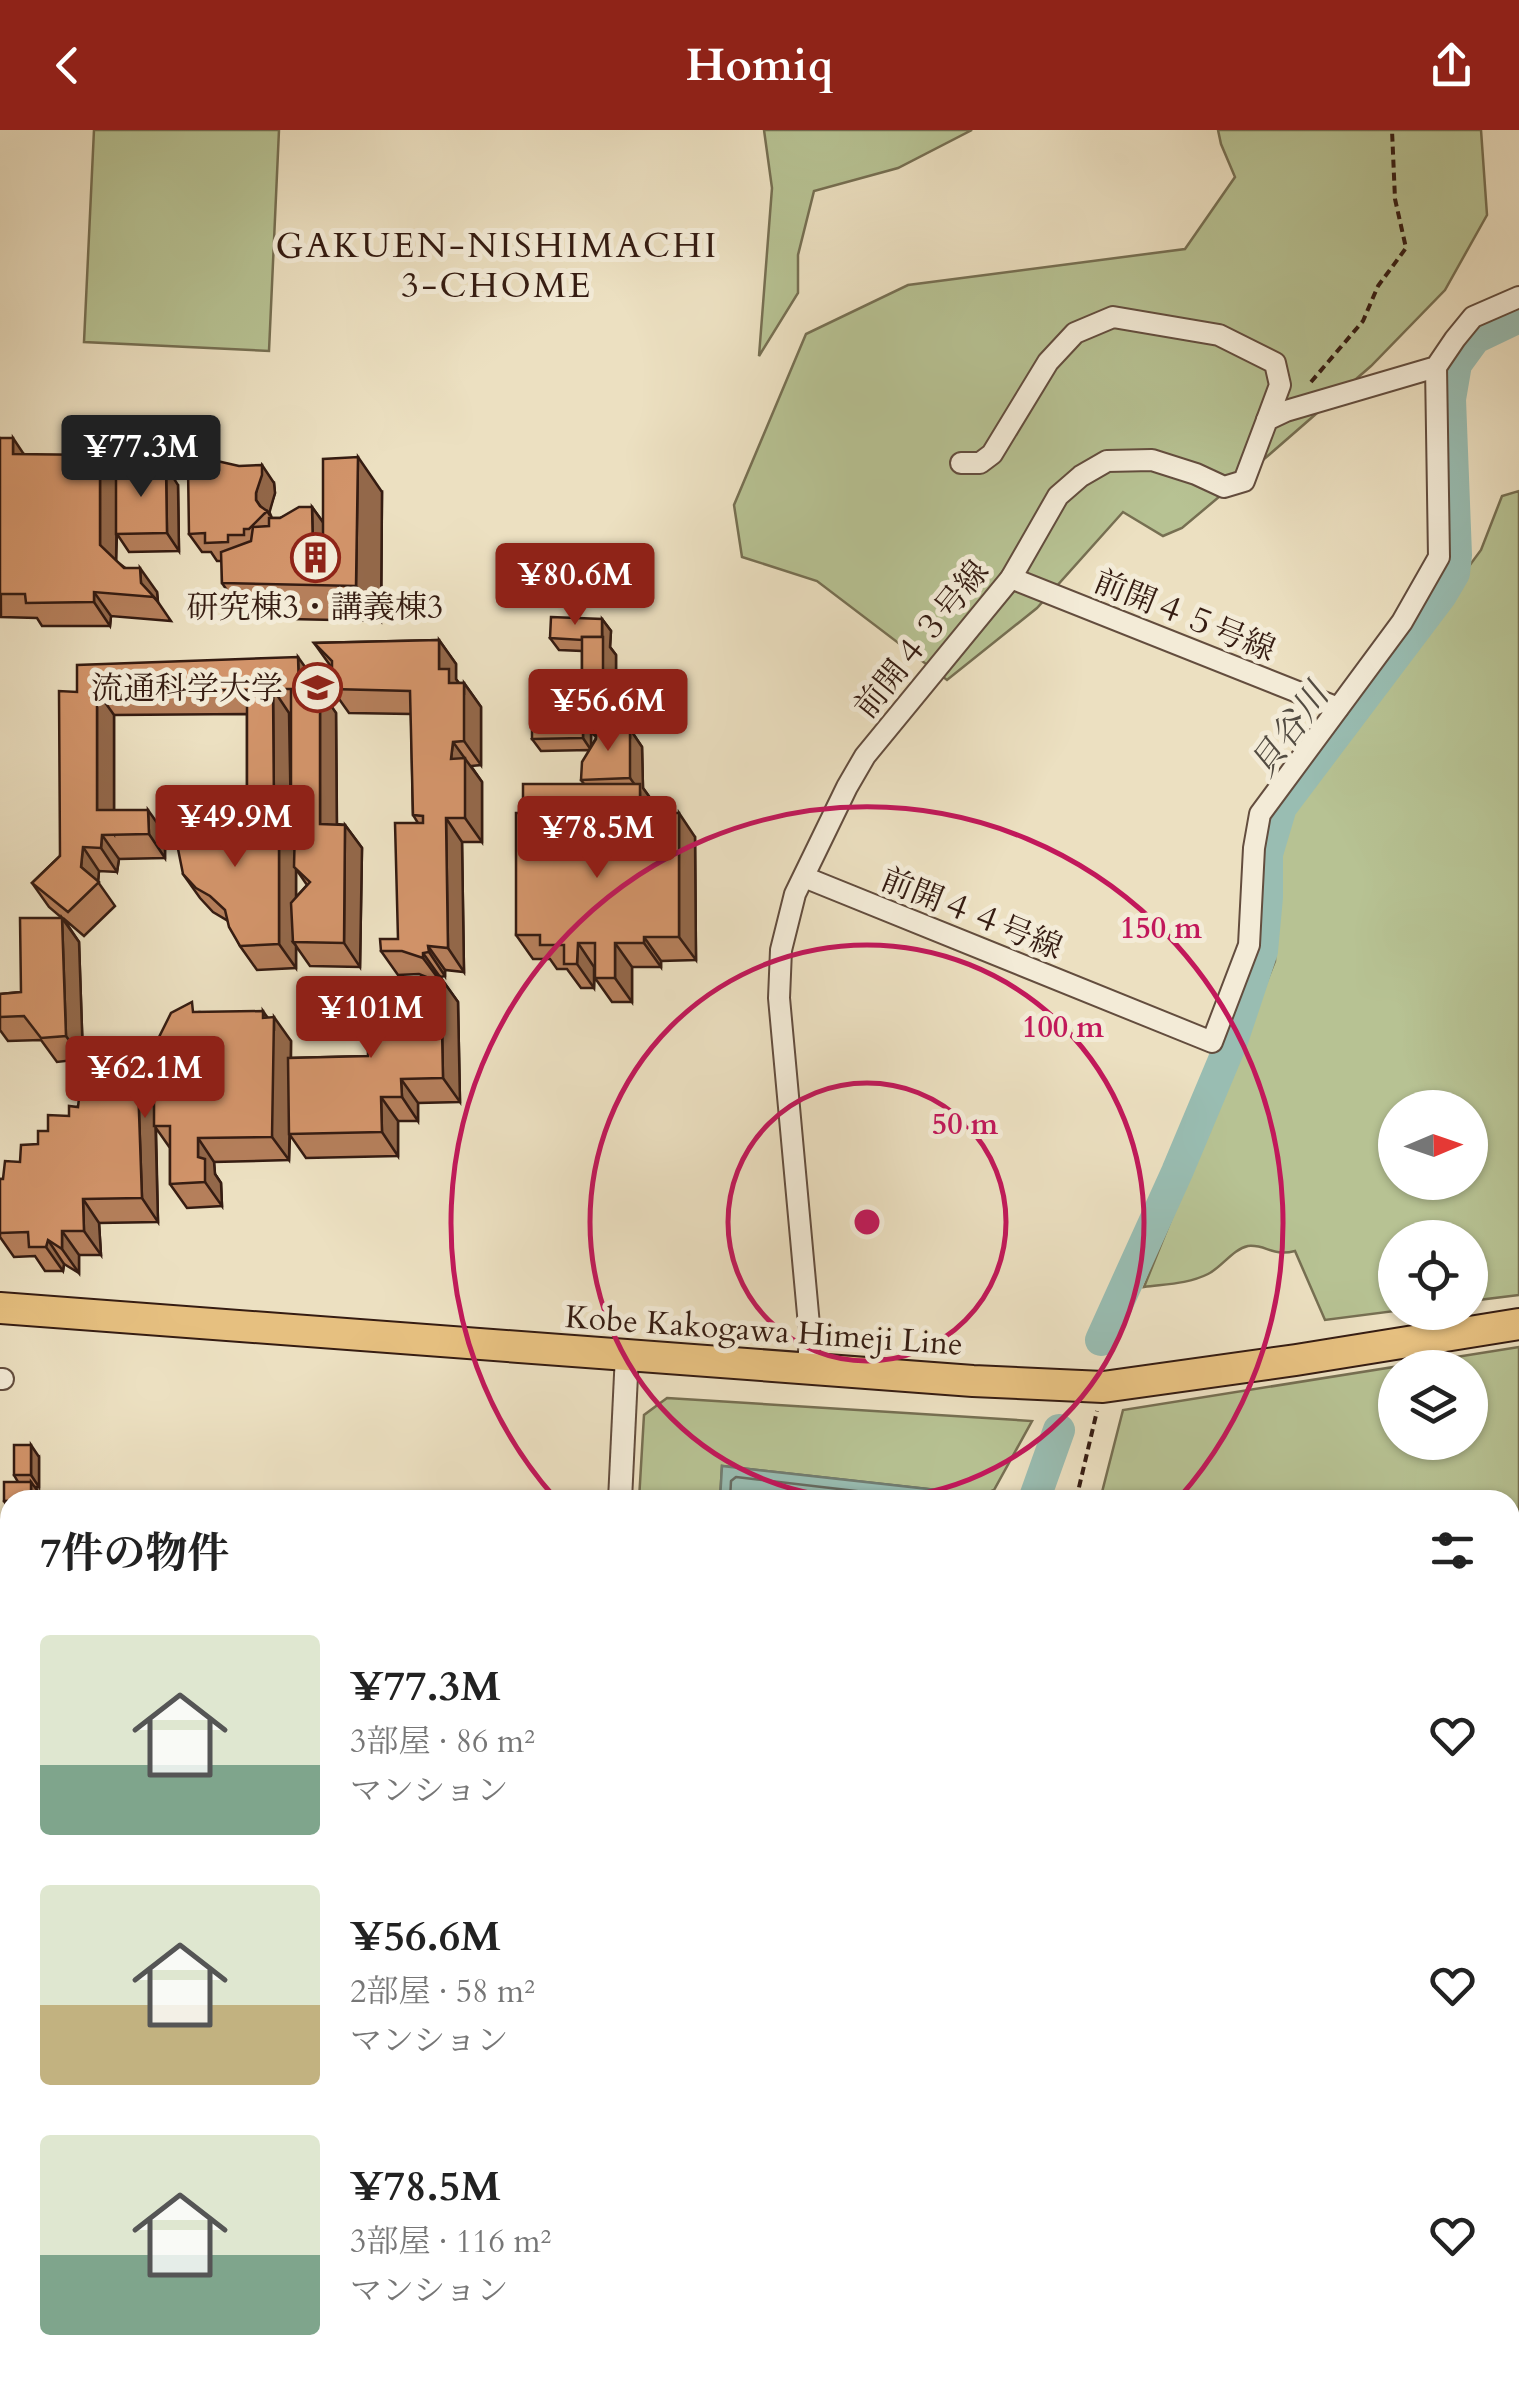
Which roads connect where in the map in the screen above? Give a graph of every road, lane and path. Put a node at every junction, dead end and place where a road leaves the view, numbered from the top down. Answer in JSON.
{"nodes":[{"id":1,"x":1392,"y":130,"type":"edge"},
{"id":2,"x":1519,"y":297,"type":"edge"},
{"id":3,"x":1436,"y":367,"type":"junction"},
{"id":4,"x":1305,"y":405,"type":"junction"},
{"id":5,"x":1267,"y":420,"type":"junction"},
{"id":6,"x":961,"y":463,"type":"dead end"},
{"id":7,"x":1011,"y":578,"type":"junction"},
{"id":8,"x":1338,"y":708,"type":"junction"},
{"id":9,"x":804,"y":877,"type":"junction"},
{"id":10,"x":0,"y":1308,"type":"edge"},
{"id":11,"x":1519,"y":1324,"type":"edge"},
{"id":12,"x":627,"y":1354,"type":"junction"},
{"id":13,"x":808,"y":1367,"type":"junction"},
{"id":14,"x":1102,"y":1387,"type":"junction"},
{"id":15,"x":620,"y":1490,"type":"edge"},
{"id":16,"x":1078,"y":1490,"type":"edge"}],
"edges":[{"from":1,"to":4,"type":"path"},
{"from":2,"to":3,"type":"street"},
{"from":3,"to":4,"type":"street"},
{"from":3,"to":8,"type":"street","name":"前開４４号線"},
{"from":4,"to":5,"type":"street"},
{"from":5,"to":6,"type":"street"},
{"from":5,"to":7,"type":"street","name":"前開４３号線"},
{"from":7,"to":8,"type":"street","name":"前開４５号線"},
{"from":7,"to":9,"type":"street","name":"前開４３号線"},
{"from":8,"to":9,"type":"street","name":"前開４４号線"},
{"from":9,"to":13,"type":"street","name":"前開４３号線"},
{"from":10,"to":12,"type":"main road","name":"Kobe Kakogawa Himeji Line"},
{"from":11,"to":14,"type":"main road","name":"Kobe Kakogawa Himeji Line"},
{"from":12,"to":13,"type":"main road","name":"Kobe Kakogawa Himeji Line"},
{"from":12,"to":15,"type":"street"},
{"from":13,"to":14,"type":"main road","name":"Kobe Kakogawa Himeji Line"},
{"from":14,"to":16,"type":"path"}]}
